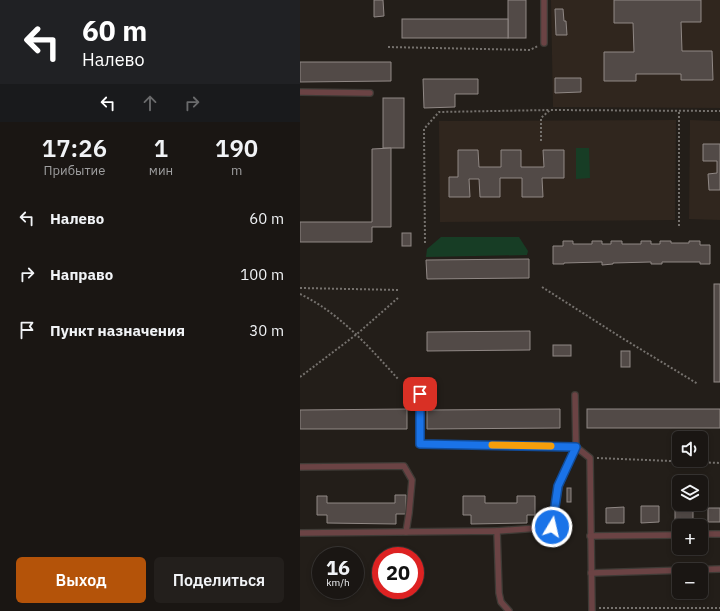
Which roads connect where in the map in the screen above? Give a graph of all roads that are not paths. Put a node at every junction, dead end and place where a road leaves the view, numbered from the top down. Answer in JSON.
{"nodes":[{"id":1,"x":544,"y":0,"type":"edge"},
{"id":2,"x":544,"y":43,"type":"road end"},
{"id":3,"x":300,"y":92,"type":"edge"},
{"id":4,"x":370,"y":93,"type":"dead end"},
{"id":5,"x":420,"y":394,"type":"dead end"},
{"id":6,"x":575,"y":395,"type":"dead end"},
{"id":7,"x":576,"y":447,"type":"junction"},
{"id":8,"x":300,"y":467,"type":"edge"},
{"id":9,"x":497,"y":531,"type":"junction"},
{"id":10,"x":406,"y":532,"type":"junction"},
{"id":11,"x":300,"y":533,"type":"edge"},
{"id":12,"x":708,"y":534,"type":"edge"},
{"id":13,"x":720,"y":534,"type":"edge"},
{"id":14,"x":672,"y":535,"type":"edge"},
{"id":15,"x":590,"y":536,"type":"junction"},
{"id":16,"x":720,"y":569,"type":"edge"},
{"id":17,"x":591,"y":573,"type":"junction"},
{"id":18,"x":509,"y":611,"type":"edge"},
{"id":19,"x":592,"y":611,"type":"edge"}],
"edges":[{"from":1,"to":2,"type":"lane"},
{"from":3,"to":4,"type":"lane"},
{"from":5,"to":7,"type":"lane"},
{"from":6,"to":7,"type":"lane"},
{"from":7,"to":9,"type":"lane"},
{"from":7,"to":15,"type":"lane"},
{"from":8,"to":10,"type":"lane"},
{"from":9,"to":10,"type":"lane"},
{"from":9,"to":18,"type":"lane"},
{"from":10,"to":11,"type":"lane"},
{"from":12,"to":13,"type":"lane"},
{"from":14,"to":15,"type":"lane"},
{"from":15,"to":17,"type":"lane"},
{"from":16,"to":17,"type":"lane"},
{"from":17,"to":19,"type":"lane"}]}
